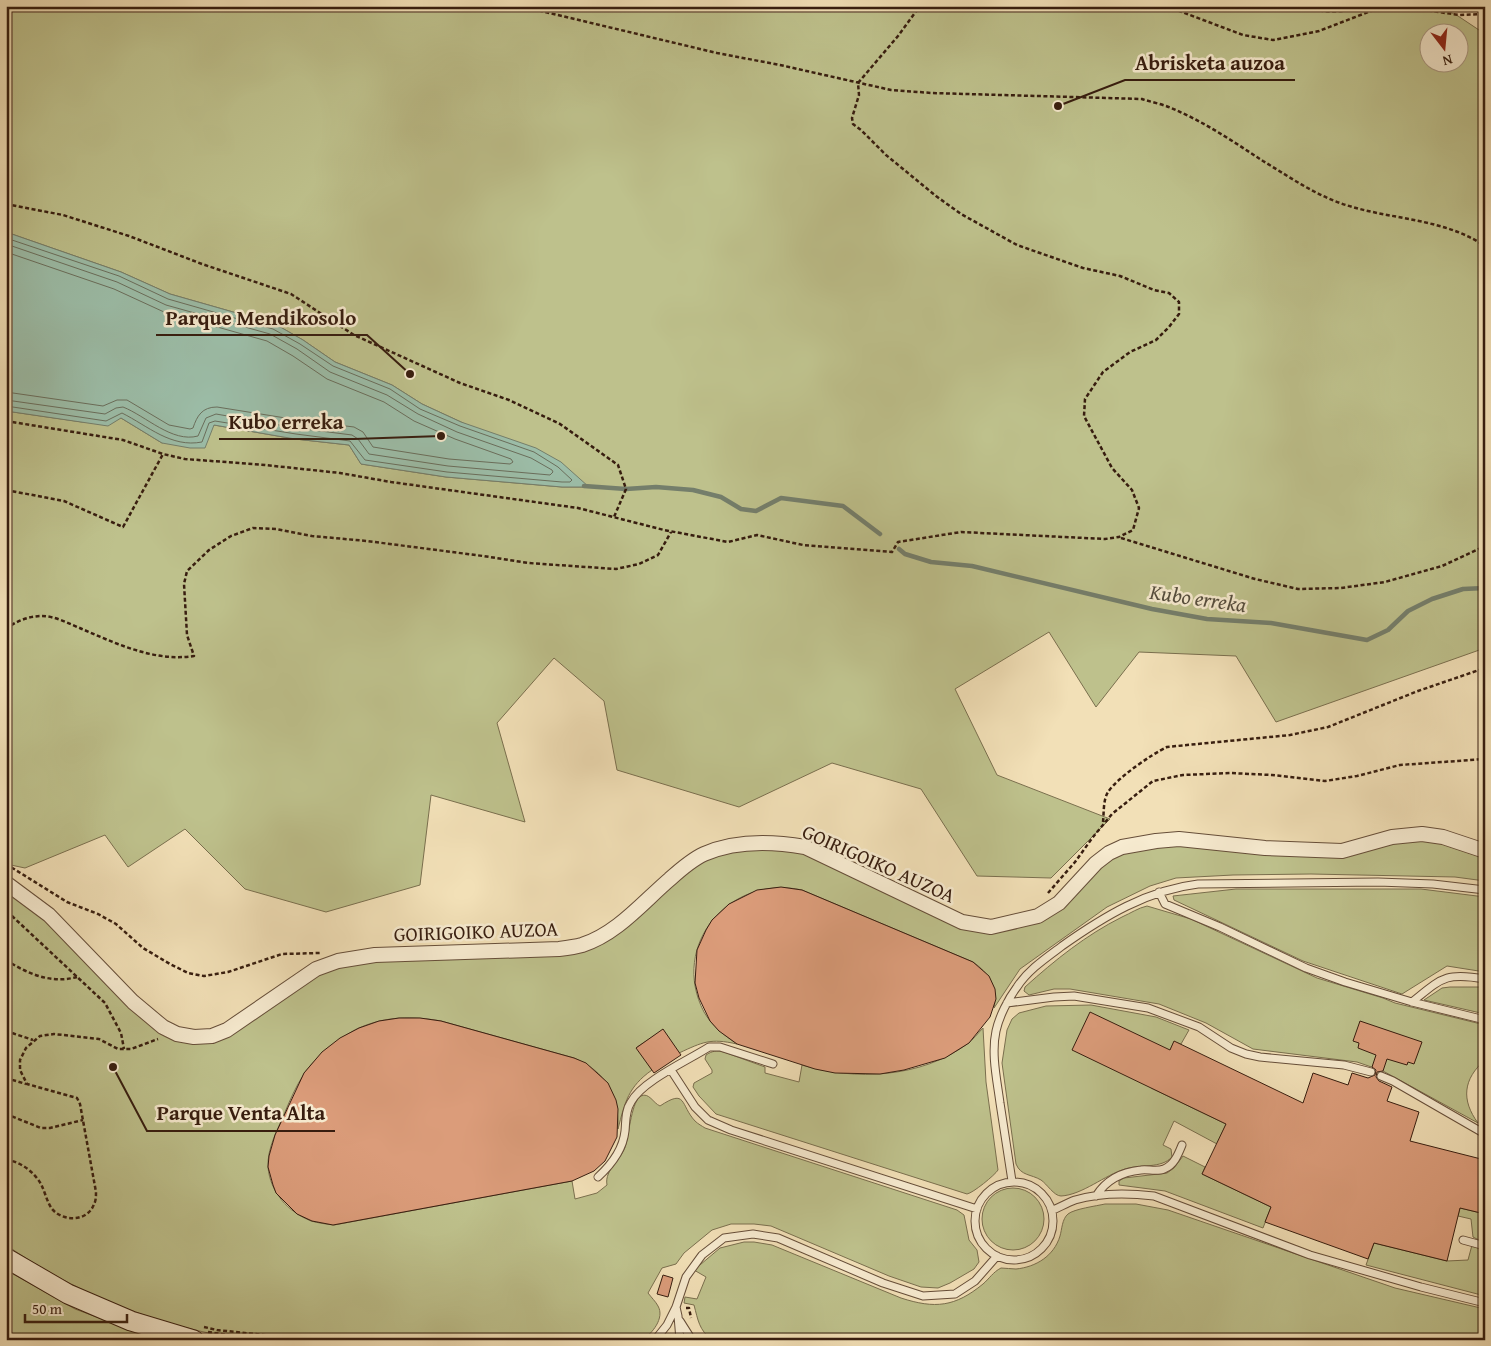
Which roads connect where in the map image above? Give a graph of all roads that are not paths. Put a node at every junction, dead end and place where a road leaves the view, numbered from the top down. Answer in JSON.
{"nodes":[{"id":1,"x":1485,"y":851,"type":"edge"},
{"id":2,"x":6,"y":882,"type":"edge"},
{"id":3,"x":1485,"y":890,"type":"edge"},
{"id":4,"x":1159,"y":892,"type":"junction"},
{"id":5,"x":1485,"y":979,"type":"edge"},
{"id":6,"x":1412,"y":1002,"type":"junction"},
{"id":7,"x":1007,"y":1004,"type":"junction"},
{"id":8,"x":1485,"y":1020,"type":"edge"},
{"id":9,"x":773,"y":1064,"type":"dead end"},
{"id":10,"x":671,"y":1070,"type":"junction"},
{"id":11,"x":1370,"y":1072,"type":"dead end"},
{"id":12,"x":1381,"y":1076,"type":"dead end"},
{"id":13,"x":1485,"y":1134,"type":"edge"},
{"id":14,"x":1182,"y":1146,"type":"dead end"},
{"id":15,"x":598,"y":1177,"type":"dead end"},
{"id":16,"x":1012,"y":1182,"type":"junction"},
{"id":17,"x":1096,"y":1196,"type":"junction"},
{"id":18,"x":977,"y":1209,"type":"junction"},
{"id":19,"x":1053,"y":1210,"type":"junction"},
{"id":20,"x":1464,"y":1240,"type":"dead end"},
{"id":21,"x":1485,"y":1246,"type":"edge"},
{"id":22,"x":997,"y":1256,"type":"junction"},
{"id":23,"x":6,"y":1258,"type":"edge"},
{"id":24,"x":1485,"y":1303,"type":"edge"},
{"id":25,"x":676,"y":1307,"type":"junction"},
{"id":26,"x":679,"y":1318,"type":"junction"},
{"id":27,"x":667,"y":1325,"type":"junction"},
{"id":28,"x":197,"y":1333,"type":"edge"},
{"id":29,"x":655,"y":1340,"type":"edge"},
{"id":30,"x":662,"y":1340,"type":"edge"},
{"id":31,"x":680,"y":1340,"type":"edge"},
{"id":32,"x":692,"y":1340,"type":"edge"}],
"edges":[{"from":1,"to":2,"type":"street","name":"GOIRIGOIKO AUZOA"},
{"from":3,"to":4,"type":"lane"},
{"from":4,"to":6,"type":"lane"},
{"from":4,"to":7,"type":"lane"},
{"from":5,"to":6,"type":"lane"},
{"from":6,"to":8,"type":"lane"},
{"from":7,"to":11,"type":"lane"},
{"from":7,"to":16,"type":"lane"},
{"from":9,"to":10,"type":"lane"},
{"from":10,"to":15,"type":"lane"},
{"from":10,"to":18,"type":"lane"},
{"from":12,"to":13,"type":"lane"},
{"from":14,"to":17,"type":"lane"},
{"from":16,"to":18,"type":"lane"},
{"from":16,"to":19,"type":"lane"},
{"from":17,"to":19,"type":"lane"},
{"from":17,"to":24,"type":"lane"},
{"from":18,"to":22,"type":"lane"},
{"from":19,"to":22,"type":"lane"},
{"from":20,"to":21,"type":"lane"},
{"from":22,"to":25,"type":"lane"},
{"from":23,"to":28,"type":"street"},
{"from":25,"to":26,"type":"lane"},
{"from":25,"to":27,"type":"lane"},
{"from":26,"to":31,"type":"lane"},
{"from":26,"to":32,"type":"lane"},
{"from":27,"to":29,"type":"lane"},
{"from":27,"to":30,"type":"lane"}]}
